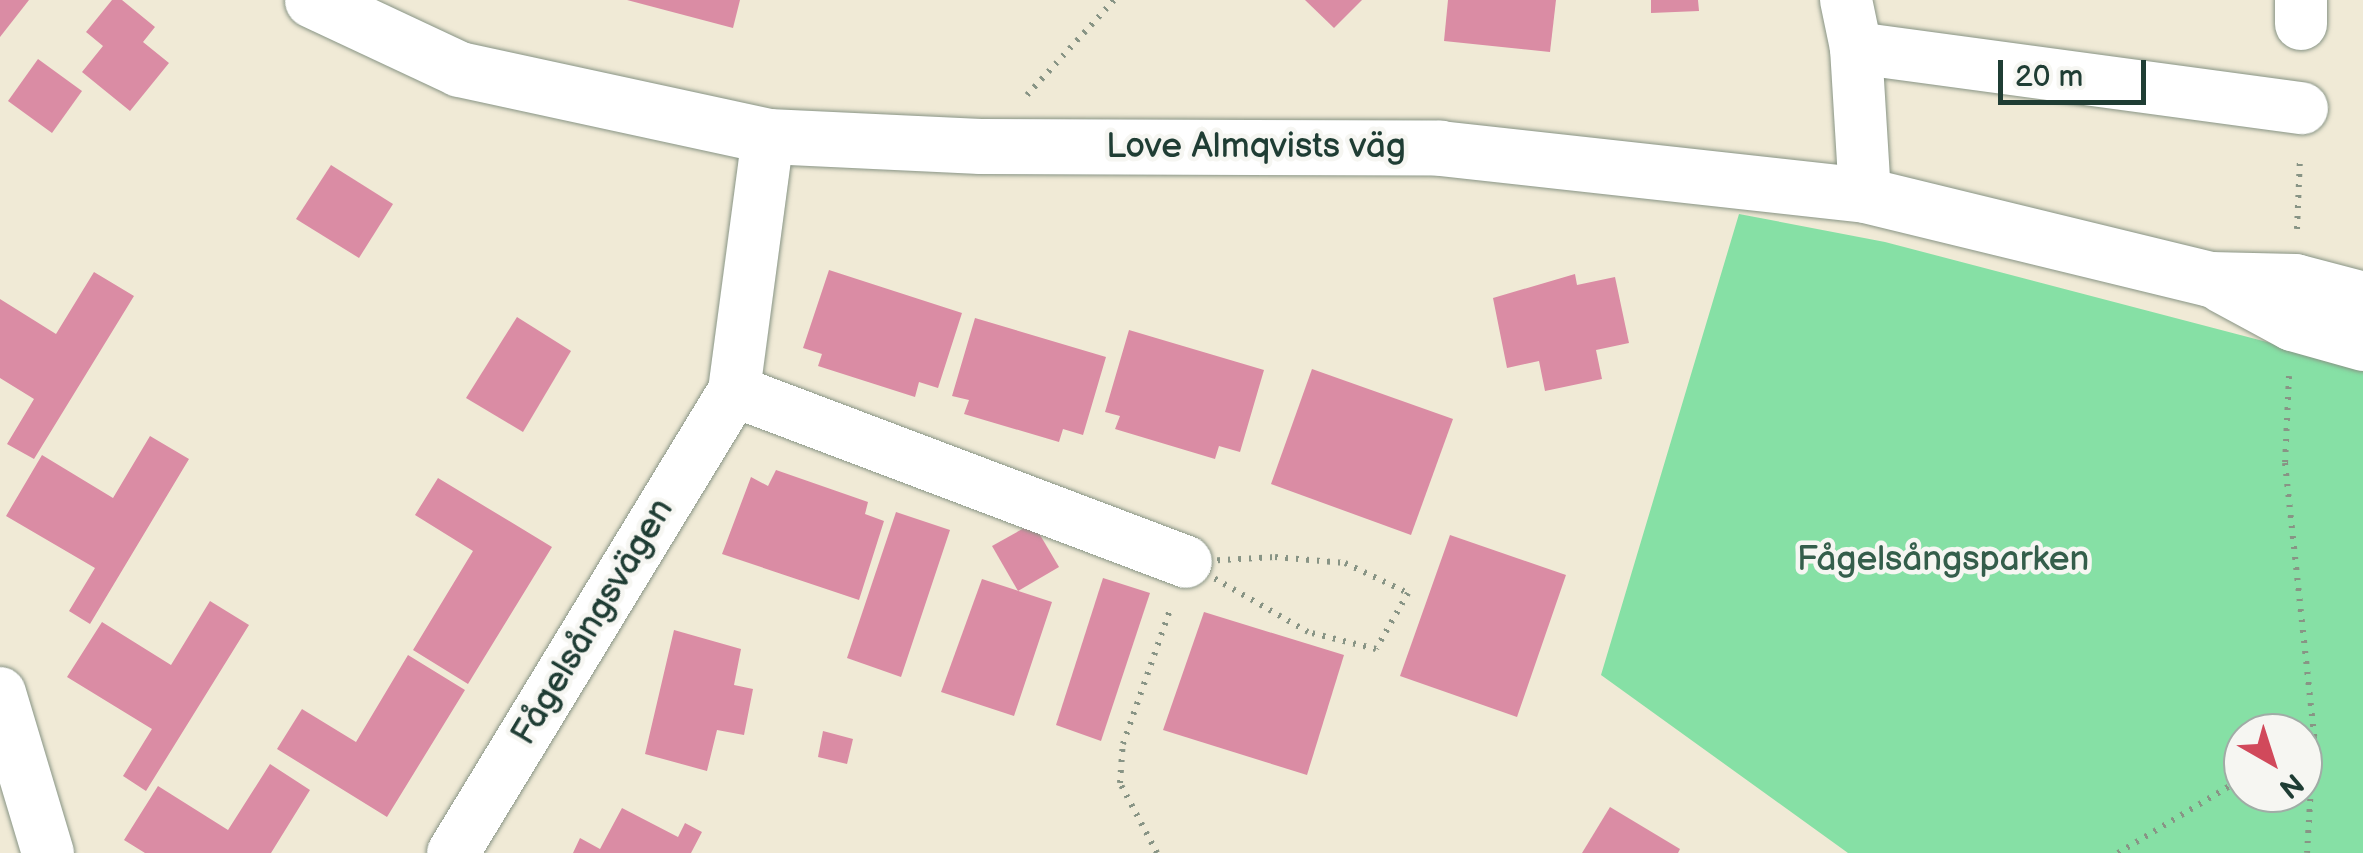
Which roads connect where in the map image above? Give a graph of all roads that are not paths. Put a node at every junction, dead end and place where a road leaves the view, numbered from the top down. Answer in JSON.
{"nodes":[{"id":1,"x":312,"y":0,"type":"edge"},
{"id":2,"x":1851,"y":24,"type":"edge"},
{"id":3,"x":2302,"y":108,"type":"dead end"},
{"id":4,"x":768,"y":136,"type":"junction"},
{"id":5,"x":1865,"y":194,"type":"junction"},
{"id":6,"x":2210,"y":278,"type":"junction"},
{"id":7,"x":2363,"y":300,"type":"edge"},
{"id":8,"x":2363,"y":343,"type":"edge"},
{"id":9,"x":734,"y":392,"type":"junction"},
{"id":10,"x":1180,"y":580,"type":"road end"},
{"id":11,"x":0,"y":694,"type":"edge"},
{"id":12,"x":48,"y":853,"type":"edge"},
{"id":13,"x":453,"y":853,"type":"edge"}],
"edges":[{"from":1,"to":4,"type":"street","name":"Love Almqvists väg"},
{"from":2,"to":3,"type":"street"},
{"from":2,"to":5,"type":"street"},
{"from":4,"to":5,"type":"street","name":"Love Almqvists väg"},
{"from":4,"to":9,"type":"street","name":"Fågelsångsvägen"},
{"from":5,"to":6,"type":"street","name":"Love Almqvists väg"},
{"from":6,"to":7,"type":"street","name":"Love Almqvists väg"},
{"from":6,"to":8,"type":"street","name":"Love Almqvists väg"},
{"from":9,"to":10,"type":"street"},
{"from":9,"to":13,"type":"street","name":"Fågelsångsvägen"},
{"from":11,"to":12,"type":"street"}]}
